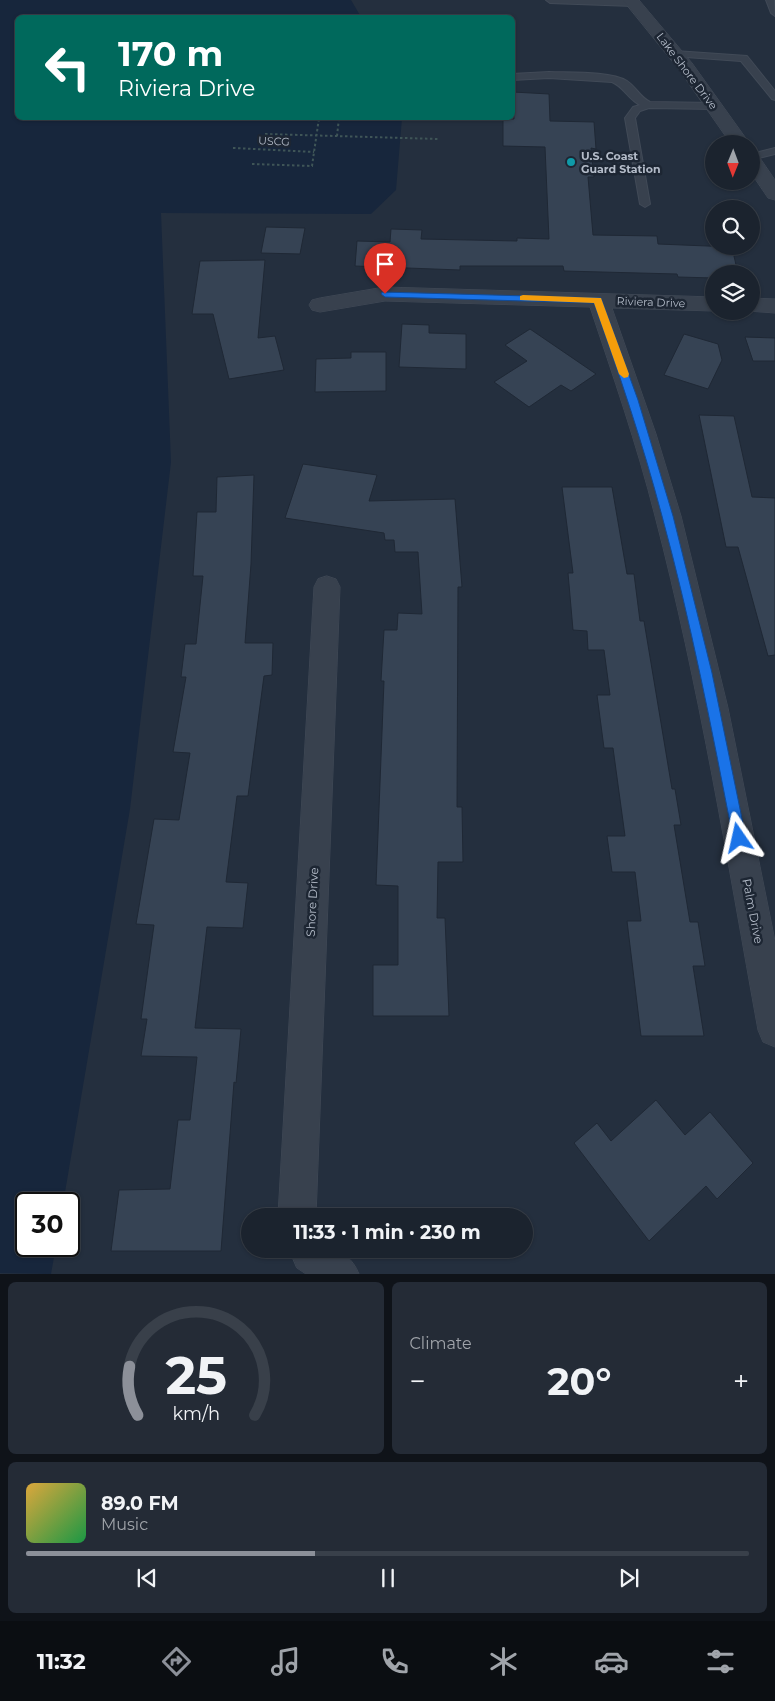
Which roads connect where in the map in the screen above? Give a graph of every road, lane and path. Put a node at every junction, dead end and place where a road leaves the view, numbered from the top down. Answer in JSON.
{"nodes":[{"id":1,"x":550,"y":0,"type":"edge"},
{"id":2,"x":770,"y":0,"type":"edge"},
{"id":3,"x":632,"y":1,"type":"edge"},
{"id":4,"x":775,"y":13,"type":"edge"},
{"id":5,"x":675,"y":54,"type":"junction"},
{"id":6,"x":515,"y":77,"type":"edge"},
{"id":7,"x":775,"y":97,"type":"edge"},
{"id":8,"x":648,"y":105,"type":"junction"},
{"id":9,"x":715,"y":106,"type":"junction"},
{"id":10,"x":319,"y":120,"type":"edge"},
{"id":11,"x":339,"y":120,"type":"edge"},
{"id":12,"x":265,"y":134,"type":"dead end"},
{"id":13,"x":316,"y":135,"type":"junction"},
{"id":14,"x":735,"y":135,"type":"edge"},
{"id":15,"x":337,"y":136,"type":"junction"},
{"id":16,"x":439,"y":139,"type":"dead end"},
{"id":17,"x":233,"y":148,"type":"dead end"},
{"id":18,"x":775,"y":151,"type":"edge"},
{"id":19,"x":314,"y":152,"type":"junction"},
{"id":20,"x":760,"y":155,"type":"edge"},
{"id":21,"x":252,"y":164,"type":"dead end"},
{"id":22,"x":760,"y":172,"type":"edge"},
{"id":23,"x":775,"y":194,"type":"edge"},
{"id":24,"x":645,"y":204,"type":"dead end"},
{"id":25,"x":598,"y":300,"type":"junction"},
{"id":26,"x":705,"y":304,"type":"edge"},
{"id":27,"x":320,"y":305,"type":"dead end"},
{"id":28,"x":760,"y":305,"type":"edge"},
{"id":29,"x":775,"y":306,"type":"edge"},
{"id":30,"x":327,"y":587,"type":"dead end"},
{"id":31,"x":775,"y":1030,"type":"edge"},
{"id":32,"x":298,"y":1208,"type":"edge"},
{"id":33,"x":316,"y":1258,"type":"edge"},
{"id":34,"x":340,"y":1274,"type":"edge"}],
"edges":[{"from":1,"to":3,"type":"lane"},
{"from":2,"to":4,"type":"lane"},
{"from":3,"to":5,"type":"street","name":"Lake Shore Drive"},
{"from":5,"to":7,"type":"lane"},
{"from":5,"to":9,"type":"street","name":"Lake Shore Drive"},
{"from":6,"to":8,"type":"lane"},
{"from":8,"to":9,"type":"lane"},
{"from":8,"to":24,"type":"lane"},
{"from":9,"to":14,"type":"street","name":"Lake Shore Drive"},
{"from":10,"to":13,"type":"path","name":"USCG"},
{"from":11,"to":15,"type":"path"},
{"from":12,"to":13,"type":"path"},
{"from":13,"to":15,"type":"path"},
{"from":13,"to":19,"type":"path","name":"USCG"},
{"from":15,"to":16,"type":"path"},
{"from":17,"to":19,"type":"path","name":"USCG"},
{"from":18,"to":20,"type":"lane"},
{"from":19,"to":21,"type":"path","name":"USCG"},
{"from":22,"to":23,"type":"street"},
{"from":25,"to":26,"type":"street","name":"Riviera Drive"},
{"from":25,"to":27,"type":"street","name":"Riviera Drive"},
{"from":25,"to":31,"type":"street","name":"Palm Drive"},
{"from":28,"to":29,"type":"street"},
{"from":30,"to":32,"type":"street","name":"Shore Drive"},
{"from":33,"to":34,"type":"street"}]}
